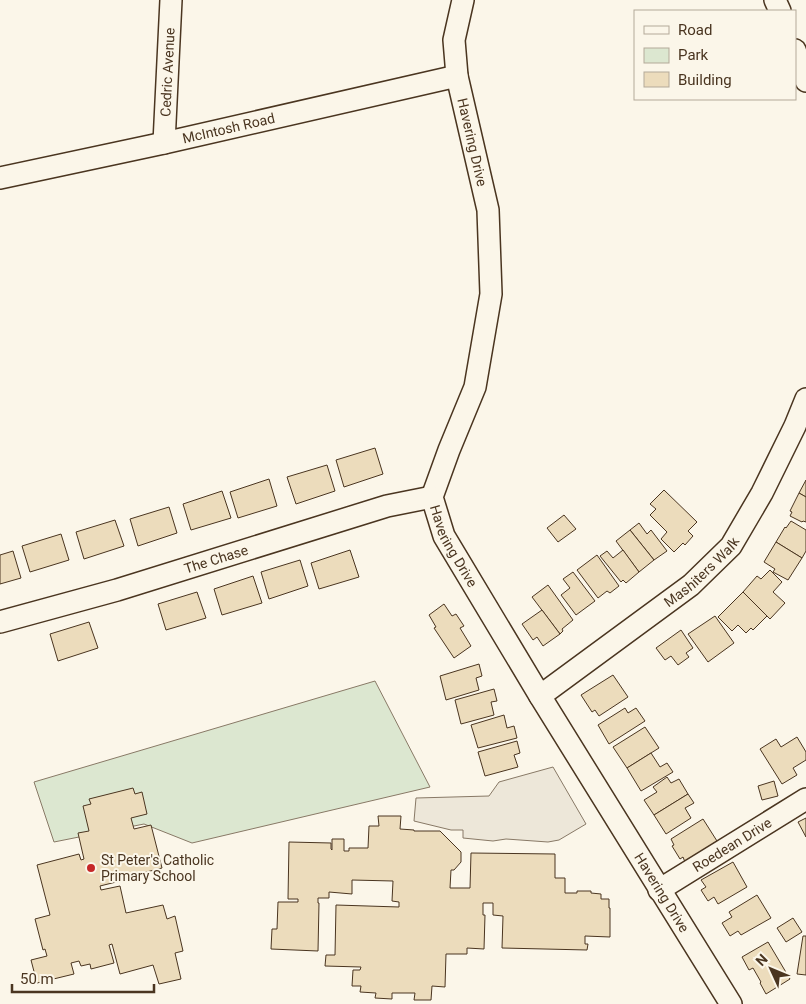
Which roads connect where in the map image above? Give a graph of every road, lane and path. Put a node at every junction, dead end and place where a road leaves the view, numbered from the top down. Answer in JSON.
{"nodes":[{"id":1,"x":171,"y":0,"type":"edge"},
{"id":2,"x":463,"y":0,"type":"edge"},
{"id":3,"x":796,"y":53,"type":"edge"},
{"id":4,"x":458,"y":76,"type":"junction"},
{"id":5,"x":806,"y":82,"type":"edge"},
{"id":6,"x":164,"y":143,"type":"junction"},
{"id":7,"x":0,"y":178,"type":"edge"},
{"id":8,"x":806,"y":399,"type":"edge"},
{"id":9,"x":432,"y":497,"type":"junction"},
{"id":10,"x":0,"y":622,"type":"edge"},
{"id":11,"x":540,"y":696,"type":"junction"},
{"id":12,"x":806,"y":799,"type":"edge"},
{"id":13,"x":659,"y":890,"type":"junction"},
{"id":14,"x":731,"y":1004,"type":"edge"}],
"edges":[{"from":1,"to":6,"type":"street","name":"Cedric Avenue"},
{"from":2,"to":4,"type":"street","name":"Havering Drive"},
{"from":3,"to":5,"type":"street"},
{"from":4,"to":6,"type":"street","name":"McIntosh Road"},
{"from":4,"to":9,"type":"street","name":"Havering Drive"},
{"from":6,"to":7,"type":"street","name":"McIntosh Road"},
{"from":8,"to":11,"type":"street","name":"Mashiters Walk"},
{"from":9,"to":10,"type":"street","name":"The Chase"},
{"from":9,"to":11,"type":"street","name":"Havering Drive"},
{"from":11,"to":13,"type":"street","name":"Havering Drive"},
{"from":12,"to":13,"type":"street","name":"Roedean Drive"},
{"from":13,"to":14,"type":"street","name":"Havering Drive"}]}
